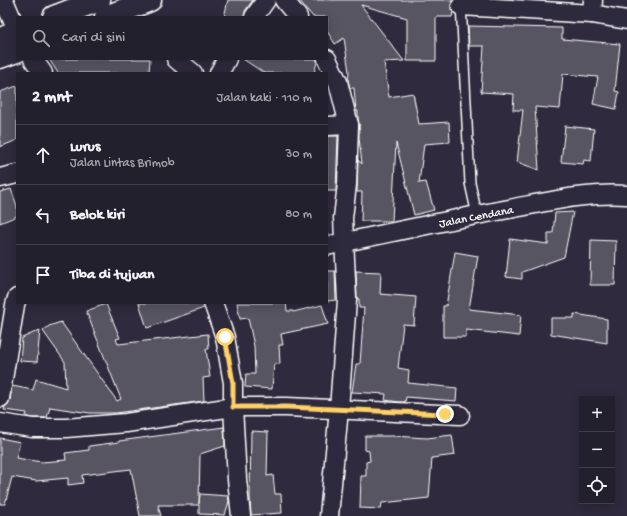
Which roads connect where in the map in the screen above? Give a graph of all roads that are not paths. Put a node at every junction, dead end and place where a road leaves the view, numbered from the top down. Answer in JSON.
{"nodes":[{"id":1,"x":4,"y":0,"type":"edge"},
{"id":2,"x":99,"y":0,"type":"edge"},
{"id":3,"x":266,"y":0,"type":"edge"},
{"id":4,"x":284,"y":0,"type":"edge"},
{"id":5,"x":461,"y":3,"type":"edge"},
{"id":6,"x":144,"y":7,"type":"edge"},
{"id":7,"x":593,"y":7,"type":"edge"},
{"id":8,"x":57,"y":16,"type":"edge"},
{"id":9,"x":110,"y":16,"type":"edge"},
{"id":10,"x":255,"y":16,"type":"edge"},
{"id":11,"x":297,"y":16,"type":"edge"},
{"id":12,"x":627,"y":20,"type":"edge"},
{"id":13,"x":16,"y":29,"type":"edge"},
{"id":14,"x":16,"y":32,"type":"edge"},
{"id":15,"x":0,"y":40,"type":"edge"},
{"id":16,"x":16,"y":51,"type":"edge"},
{"id":17,"x":0,"y":57,"type":"edge"},
{"id":18,"x":34,"y":60,"type":"edge"},
{"id":19,"x":177,"y":60,"type":"edge"},
{"id":20,"x":226,"y":60,"type":"edge"},
{"id":21,"x":327,"y":60,"type":"edge"},
{"id":22,"x":42,"y":72,"type":"edge"},
{"id":23,"x":192,"y":72,"type":"edge"},
{"id":24,"x":220,"y":72,"type":"edge"},
{"id":25,"x":349,"y":125,"type":"junction"},
{"id":26,"x":328,"y":126,"type":"edge"},
{"id":27,"x":16,"y":174,"type":"edge"},
{"id":28,"x":0,"y":178,"type":"edge"},
{"id":29,"x":627,"y":195,"type":"edge"},
{"id":30,"x":477,"y":215,"type":"junction"},
{"id":31,"x":345,"y":242,"type":"junction"},
{"id":32,"x":328,"y":246,"type":"edge"},
{"id":33,"x":16,"y":302,"type":"edge"},
{"id":34,"x":213,"y":304,"type":"edge"},
{"id":35,"x":0,"y":398,"type":"edge"},
{"id":36,"x":233,"y":407,"type":"junction"},
{"id":37,"x":339,"y":409,"type":"junction"},
{"id":38,"x":460,"y":415,"type":"dead end"},
{"id":39,"x":0,"y":423,"type":"edge"},
{"id":40,"x":241,"y":516,"type":"edge"},
{"id":41,"x":329,"y":516,"type":"edge"}],
"edges":[{"from":1,"to":13,"type":"street"},
{"from":2,"to":8,"type":"main road"},
{"from":3,"to":10,"type":"street"},
{"from":4,"to":11,"type":"street"},
{"from":5,"to":7,"type":"street"},
{"from":5,"to":30,"type":"lane"},
{"from":6,"to":9,"type":"main road"},
{"from":7,"to":12,"type":"street"},
{"from":14,"to":15,"type":"main road"},
{"from":16,"to":17,"type":"main road"},
{"from":18,"to":22,"type":"street"},
{"from":19,"to":23,"type":"street"},
{"from":20,"to":24,"type":"street"},
{"from":21,"to":25,"type":"street"},
{"from":25,"to":26,"type":"street"},
{"from":25,"to":31,"type":"street"},
{"from":27,"to":28,"type":"street"},
{"from":29,"to":30,"type":"street","name":"Jalan Cendana"},
{"from":30,"to":31,"type":"street","name":"Jalan Cendana"},
{"from":31,"to":32,"type":"street","name":"Jalan Cendana"},
{"from":31,"to":37,"type":"street"},
{"from":33,"to":35,"type":"street"},
{"from":34,"to":36,"type":"street"},
{"from":36,"to":37,"type":"street"},
{"from":36,"to":39,"type":"street"},
{"from":36,"to":40,"type":"street"},
{"from":37,"to":38,"type":"street"},
{"from":37,"to":41,"type":"street"}]}
